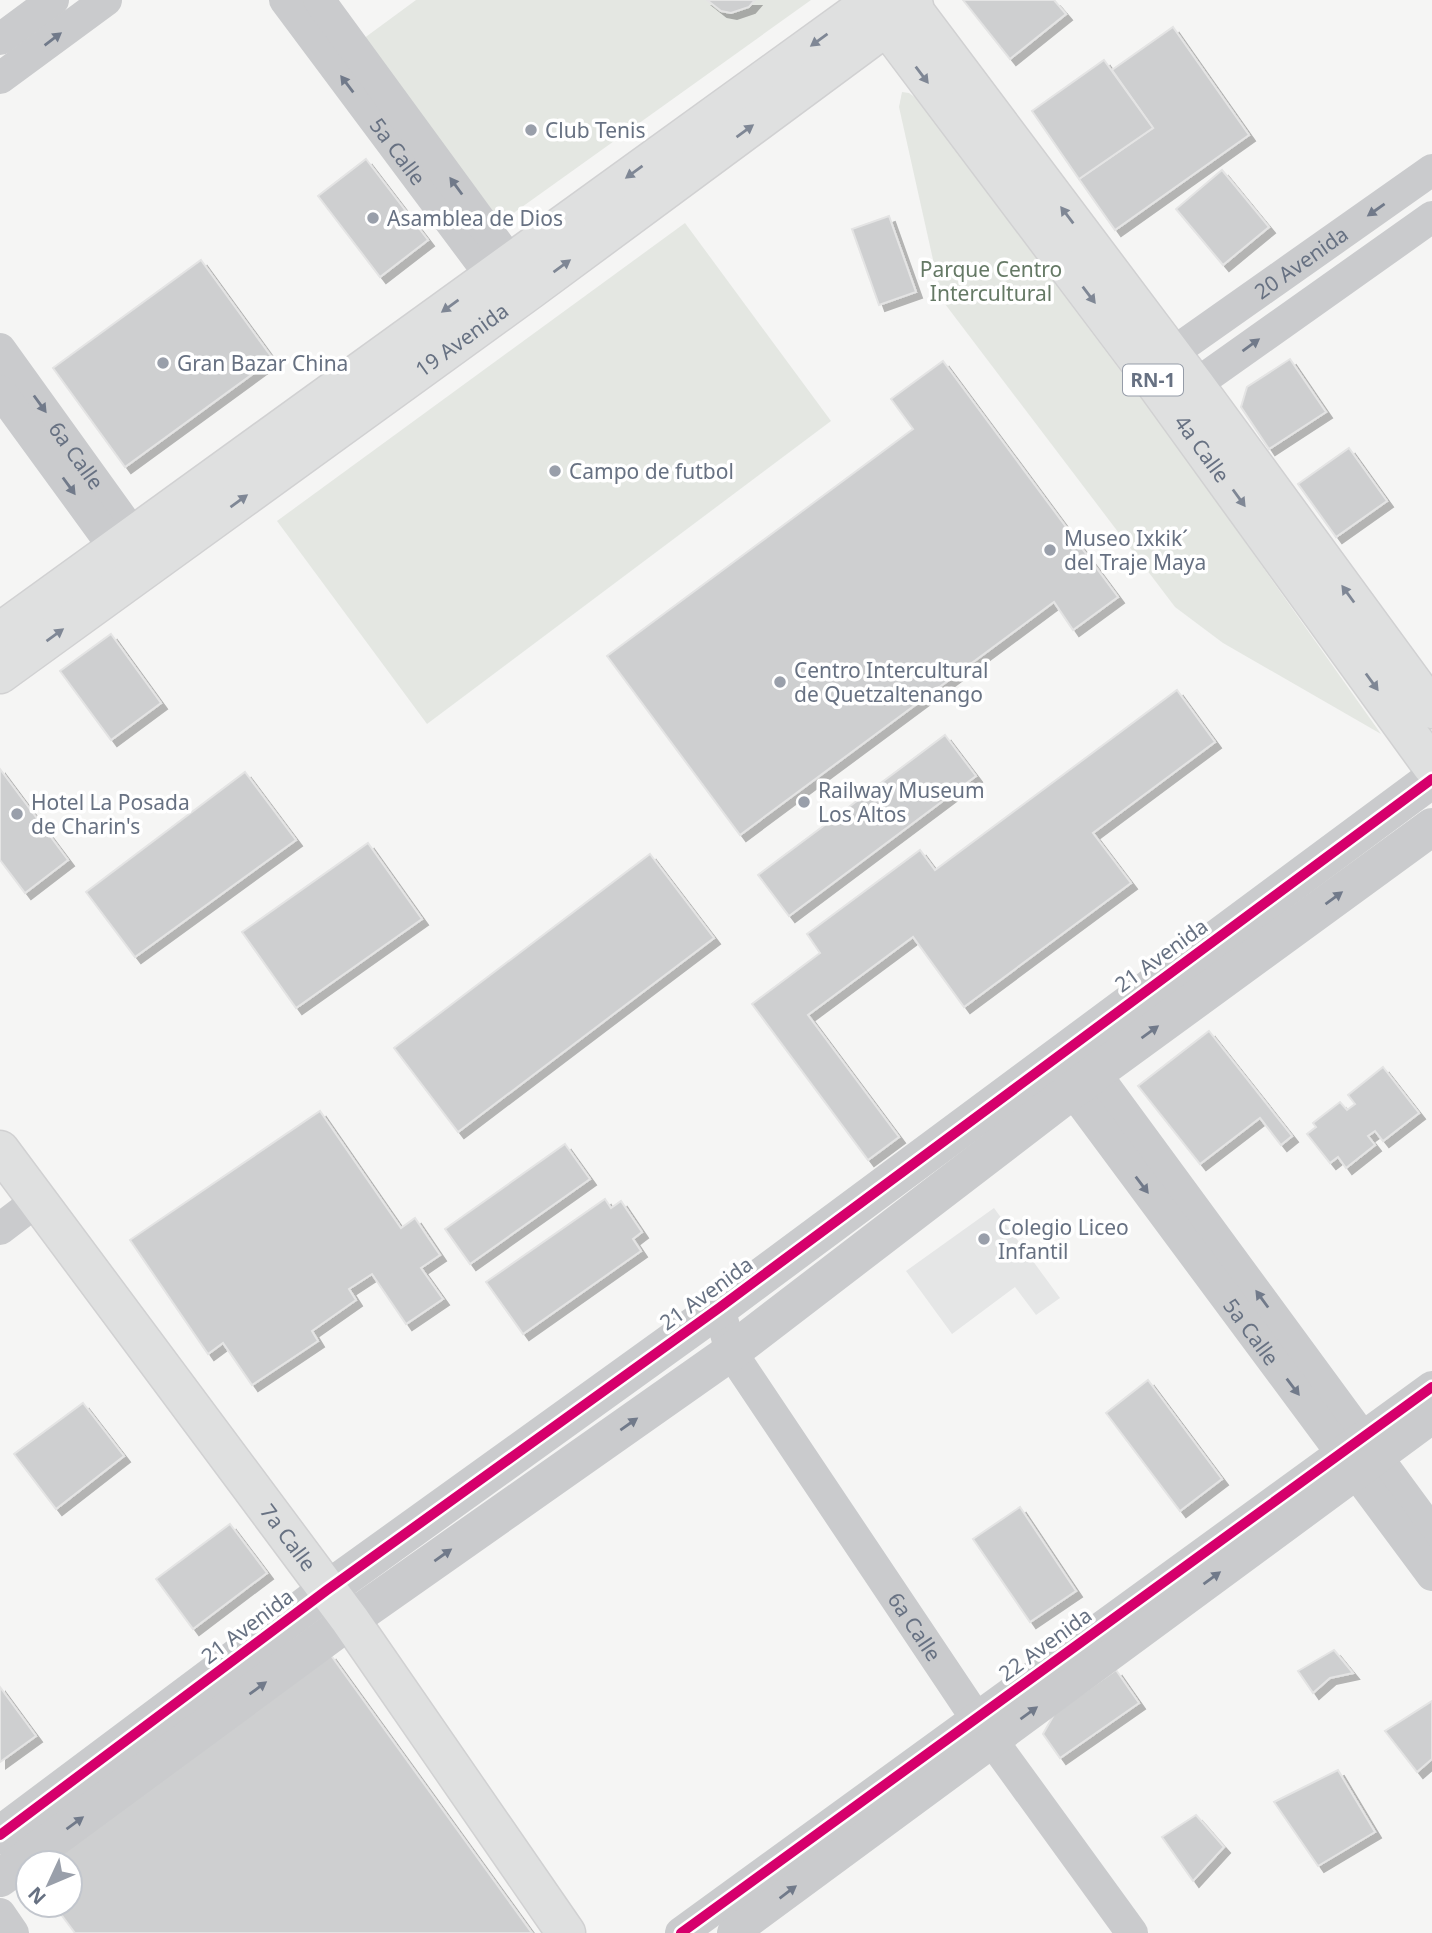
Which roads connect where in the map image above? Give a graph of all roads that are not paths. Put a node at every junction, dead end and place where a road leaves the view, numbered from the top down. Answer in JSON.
{"nodes":[{"id":1,"x":53,"y":0,"type":"edge"},
{"id":2,"x":106,"y":0,"type":"edge"},
{"id":3,"x":285,"y":0,"type":"edge"},
{"id":4,"x":320,"y":0,"type":"edge"},
{"id":5,"x":891,"y":5,"type":"edge"},
{"id":6,"x":0,"y":39,"type":"edge"},
{"id":7,"x":0,"y":79,"type":"edge"},
{"id":8,"x":1432,"y":170,"type":"edge"},
{"id":9,"x":1432,"y":217,"type":"edge"},
{"id":10,"x":510,"y":282,"type":"junction"},
{"id":11,"x":0,"y":349,"type":"edge"},
{"id":12,"x":1171,"y":354,"type":"junction"},
{"id":13,"x":1195,"y":385,"type":"junction"},
{"id":14,"x":0,"y":391,"type":"edge"},
{"id":15,"x":134,"y":556,"type":"junction"},
{"id":16,"x":0,"y":632,"type":"edge"},
{"id":17,"x":0,"y":674,"type":"edge"},
{"id":18,"x":1432,"y":709,"type":"edge"},
{"id":19,"x":1432,"y":766,"type":"edge"},
{"id":20,"x":1432,"y":779,"type":"edge"},
{"id":21,"x":1432,"y":827,"type":"edge"},
{"id":22,"x":1083,"y":1081,"type":"junction"},
{"id":23,"x":0,"y":1150,"type":"edge"},
{"id":24,"x":22,"y":1197,"type":"edge"},
{"id":25,"x":0,"y":1229,"type":"edge"},
{"id":26,"x":719,"y":1308,"type":"junction"},
{"id":27,"x":731,"y":1352,"type":"junction"},
{"id":28,"x":1432,"y":1387,"type":"edge"},
{"id":29,"x":1432,"y":1418,"type":"edge"},
{"id":30,"x":1360,"y":1455,"type":"junction"},
{"id":31,"x":1432,"y":1532,"type":"edge"},
{"id":32,"x":1432,"y":1575,"type":"edge"},
{"id":33,"x":327,"y":1590,"type":"junction"},
{"id":34,"x":350,"y":1620,"type":"junction"},
{"id":35,"x":984,"y":1729,"type":"junction"},
{"id":36,"x":0,"y":1835,"type":"edge"},
{"id":37,"x":0,"y":1878,"type":"edge"},
{"id":38,"x":0,"y":1914,"type":"edge"},
{"id":39,"x":13,"y":1933,"type":"edge"},
{"id":40,"x":566,"y":1933,"type":"edge"},
{"id":41,"x":681,"y":1933,"type":"edge"},
{"id":42,"x":733,"y":1933,"type":"edge"},
{"id":43,"x":1132,"y":1933,"type":"edge"}],
"edges":[{"from":1,"to":6,"type":"street"},
{"from":7,"to":2,"type":"street","one_way":true},
{"from":10,"to":3,"type":"street","name":"5a Calle","one_way":true},
{"from":10,"to":4,"type":"street","name":"5a Calle","one_way":true},
{"from":5,"to":10,"type":"main road","name":"19 Avenida"},
{"from":12,"to":5,"type":"main road","name":"4a Calle","number":"RN-1","one_way":true},
{"from":5,"to":19,"type":"main road","name":"4a Calle","number":"RN-1","one_way":true},
{"from":8,"to":12,"type":"street","name":"20 Avenida","one_way":true},
{"from":13,"to":9,"type":"street","name":"20 Avenida","one_way":true},
{"from":10,"to":15,"type":"main road","name":"19 Avenida"},
{"from":11,"to":15,"type":"street","name":"6a Calle","one_way":true},
{"from":12,"to":13,"type":"main road","name":"4a Calle","number":"RN-1"},
{"from":18,"to":13,"type":"main road","name":"4a Calle","number":"RN-1","one_way":true},
{"from":14,"to":15,"type":"street","name":"6a Calle","one_way":true},
{"from":15,"to":16,"type":"main road","name":"19 Avenida"},
{"from":17,"to":15,"type":"main road","name":"19 Avenida","one_way":true},
{"from":20,"to":26,"type":"street","name":"21 Avenida"},
{"from":22,"to":21,"type":"street","one_way":true},
{"from":22,"to":27,"type":"street"},
{"from":22,"to":30,"type":"street","name":"5a Calle"},
{"from":23,"to":24,"type":"main road","name":"7a Calle"},
{"from":24,"to":25,"type":"street"},
{"from":24,"to":33,"type":"main road","name":"7a Calle"},
{"from":26,"to":27,"type":"street","name":"6a Calle"},
{"from":26,"to":33,"type":"street","name":"21 Avenida"},
{"from":34,"to":27,"type":"street","one_way":true},
{"from":27,"to":35,"type":"street","name":"6a Calle"},
{"from":28,"to":30,"type":"street"},
{"from":29,"to":30,"type":"street"},
{"from":30,"to":31,"type":"street","name":"5a Calle"},
{"from":30,"to":32,"type":"street","name":"5a Calle"},
{"from":30,"to":35,"type":"street"},
{"from":33,"to":34,"type":"main road","name":"7a Calle"},
{"from":33,"to":36,"type":"street","name":"21 Avenida"},
{"from":37,"to":34,"type":"street","one_way":true},
{"from":34,"to":40,"type":"main road","name":"7a Calle"},
{"from":35,"to":41,"type":"street"},
{"from":42,"to":35,"type":"street","one_way":true},
{"from":35,"to":43,"type":"street","name":"6a Calle"},
{"from":38,"to":39,"type":"street"}]}
